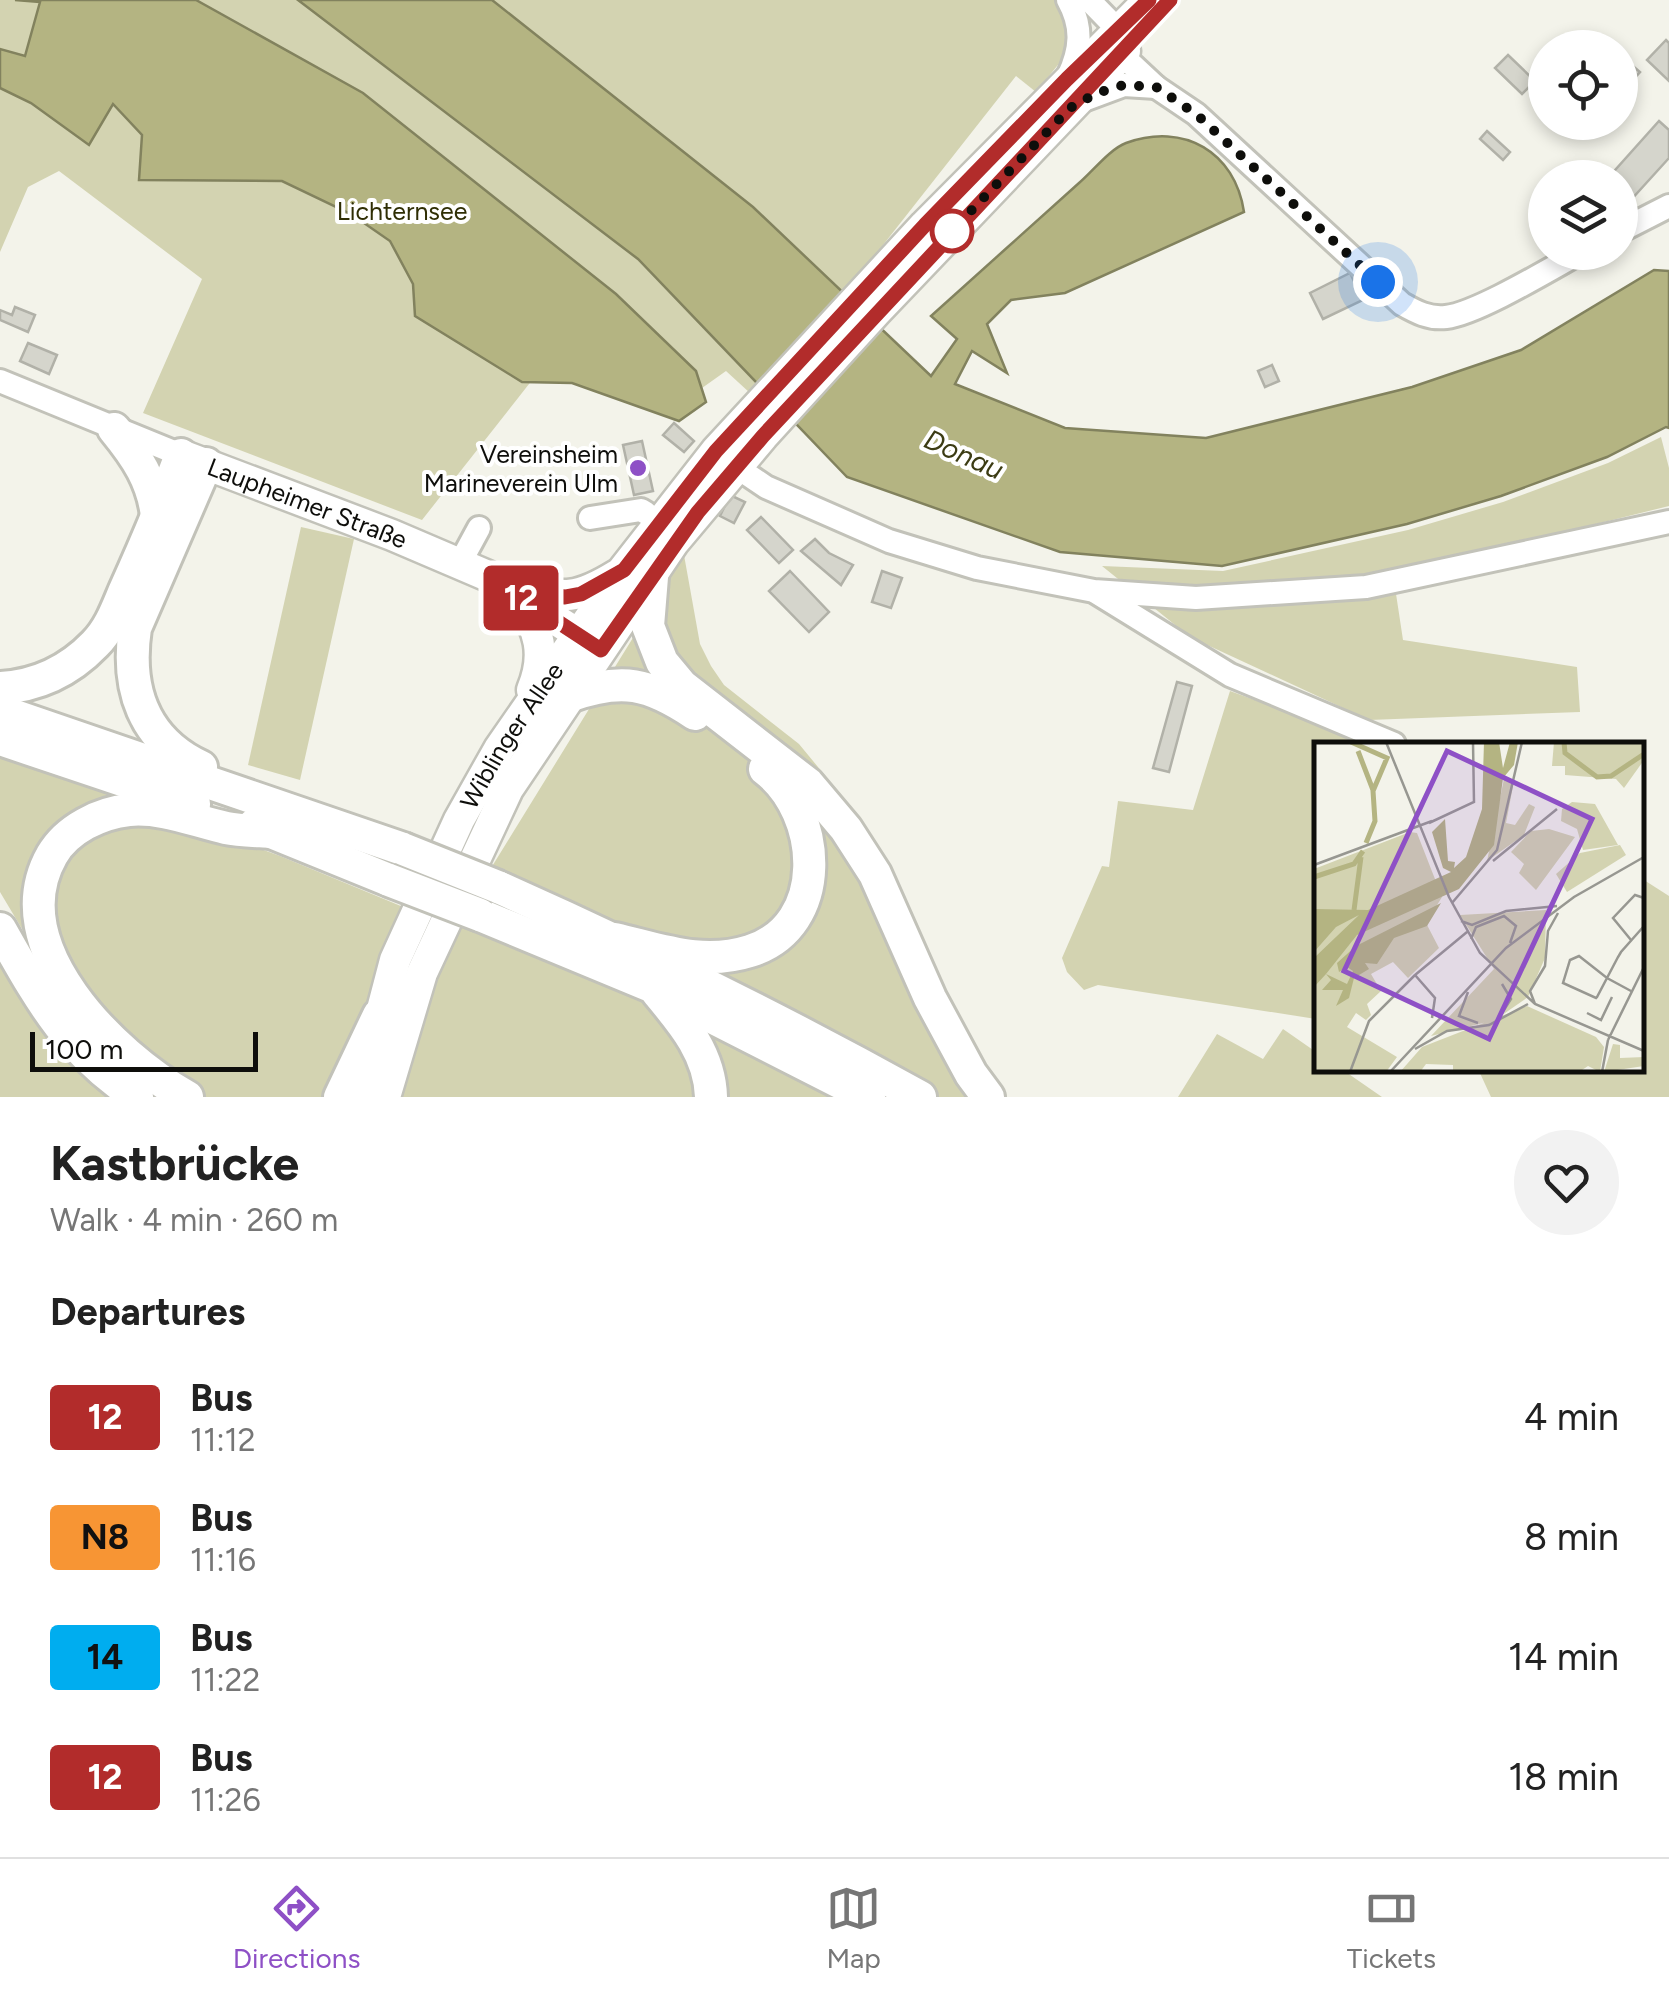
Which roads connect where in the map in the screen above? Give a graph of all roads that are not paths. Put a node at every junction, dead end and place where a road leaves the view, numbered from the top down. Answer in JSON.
{"nodes":[{"id":1,"x":1068,"y":0,"type":"edge"},
{"id":2,"x":1088,"y":0,"type":"edge"},
{"id":3,"x":1150,"y":0,"type":"edge"},
{"id":4,"x":1170,"y":0,"type":"edge"},
{"id":5,"x":1119,"y":42,"type":"junction"},
{"id":6,"x":1156,"y":87,"type":"junction"},
{"id":7,"x":1068,"y":94,"type":"junction"},
{"id":8,"x":1191,"y":110,"type":"junction"},
{"id":9,"x":1669,"y":206,"type":"edge"},
{"id":10,"x":1638,"y":222,"type":"edge"},
{"id":11,"x":1548,"y":270,"type":"edge"},
{"id":12,"x":0,"y":381,"type":"edge"},
{"id":13,"x":114,"y":429,"type":"junction"},
{"id":14,"x":194,"y":460,"type":"junction"},
{"id":15,"x":725,"y":460,"type":"junction"},
{"id":16,"x":646,"y":513,"type":"dead end"},
{"id":17,"x":157,"y":516,"type":"junction"},
{"id":18,"x":590,"y":518,"type":"dead end"},
{"id":19,"x":1669,"y":522,"type":"edge"},
{"id":20,"x":479,"y":528,"type":"dead end"},
{"id":21,"x":460,"y":563,"type":"junction"},
{"id":22,"x":647,"y":568,"type":"junction"},
{"id":23,"x":488,"y":576,"type":"junction"},
{"id":24,"x":1094,"y":591,"type":"junction"},
{"id":25,"x":517,"y":596,"type":"junction"},
{"id":26,"x":590,"y":642,"type":"junction"},
{"id":27,"x":0,"y":688,"type":"edge"},
{"id":28,"x":569,"y":696,"type":"junction"},
{"id":29,"x":0,"y":711,"type":"edge"},
{"id":30,"x":522,"y":714,"type":"junction"},
{"id":31,"x":0,"y":739,"type":"edge"},
{"id":32,"x":1389,"y":742,"type":"edge"},
{"id":33,"x":247,"y":794,"type":"junction"},
{"id":34,"x":272,"y":832,"type":"junction"},
{"id":35,"x":0,"y":929,"type":"edge"},
{"id":36,"x":615,"y":939,"type":"junction"},
{"id":37,"x":652,"y":986,"type":"junction"},
{"id":38,"x":379,"y":1015,"type":"junction"},
{"id":39,"x":137,"y":1097,"type":"edge"},
{"id":40,"x":186,"y":1097,"type":"edge"},
{"id":41,"x":340,"y":1097,"type":"edge"},
{"id":42,"x":359,"y":1097,"type":"edge"},
{"id":43,"x":385,"y":1097,"type":"edge"},
{"id":44,"x":711,"y":1097,"type":"edge"},
{"id":45,"x":869,"y":1097,"type":"edge"},
{"id":46,"x":920,"y":1097,"type":"edge"},
{"id":47,"x":988,"y":1097,"type":"edge"}],
"edges":[{"from":1,"to":7,"type":"street"},
{"from":2,"to":5,"type":"street"},
{"from":3,"to":5,"type":"main road"},
{"from":4,"to":5,"type":"main road"},
{"from":5,"to":6,"type":"street"},
{"from":5,"to":7,"type":"main road"},
{"from":5,"to":8,"type":"street"},
{"from":6,"to":7,"type":"street"},
{"from":6,"to":8,"type":"street"},
{"from":7,"to":15,"type":"main road"},
{"from":8,"to":11,"type":"street"},
{"from":9,"to":10,"type":"street"},
{"from":12,"to":13,"type":"street","name":"Laupheimer Straße"},
{"from":13,"to":14,"type":"street","name":"Laupheimer Straße"},
{"from":13,"to":17,"type":"highway"},
{"from":14,"to":17,"type":"highway"},
{"from":14,"to":21,"type":"main road","name":"Laupheimer Straße"},
{"from":14,"to":33,"type":"highway"},
{"from":15,"to":22,"type":"main road","name":"Wiblinger Allee"},
{"from":15,"to":22,"type":"main road"},
{"from":15,"to":24,"type":"street"},
{"from":16,"to":18,"type":"street"},
{"from":17,"to":27,"type":"highway"},
{"from":19,"to":24,"type":"street"},
{"from":20,"to":21,"type":"street"},
{"from":21,"to":23,"type":"main road","name":"Laupheimer Straße"},
{"from":22,"to":23,"type":"main road"},
{"from":22,"to":26,"type":"main road","name":"Wiblinger Allee"},
{"from":22,"to":47,"type":"highway"},
{"from":23,"to":25,"type":"main road","name":"Laupheimer Straße"},
{"from":24,"to":32,"type":"street"},
{"from":25,"to":26,"type":"main road","name":"Laupheimer Straße"},
{"from":25,"to":30,"type":"main road"},
{"from":26,"to":28,"type":"main road","name":"Wiblinger Allee"},
{"from":26,"to":30,"type":"main road","name":"Wiblinger Allee"},
{"from":28,"to":36,"type":"highway"},
{"from":28,"to":43,"type":"main road","name":"Wiblinger Allee"},
{"from":29,"to":33,"type":"highway"},
{"from":30,"to":38,"type":"main road","name":"Wiblinger Allee"},
{"from":31,"to":34,"type":"highway"},
{"from":33,"to":36,"type":"highway","bridge":true},
{"from":34,"to":37,"type":"highway","bridge":true},
{"from":34,"to":40,"type":"highway"},
{"from":35,"to":39,"type":"highway"},
{"from":36,"to":46,"type":"highway"},
{"from":37,"to":44,"type":"highway"},
{"from":37,"to":45,"type":"highway"},
{"from":38,"to":41,"type":"highway"},
{"from":38,"to":42,"type":"main road","name":"Wiblinger Allee"}]}
